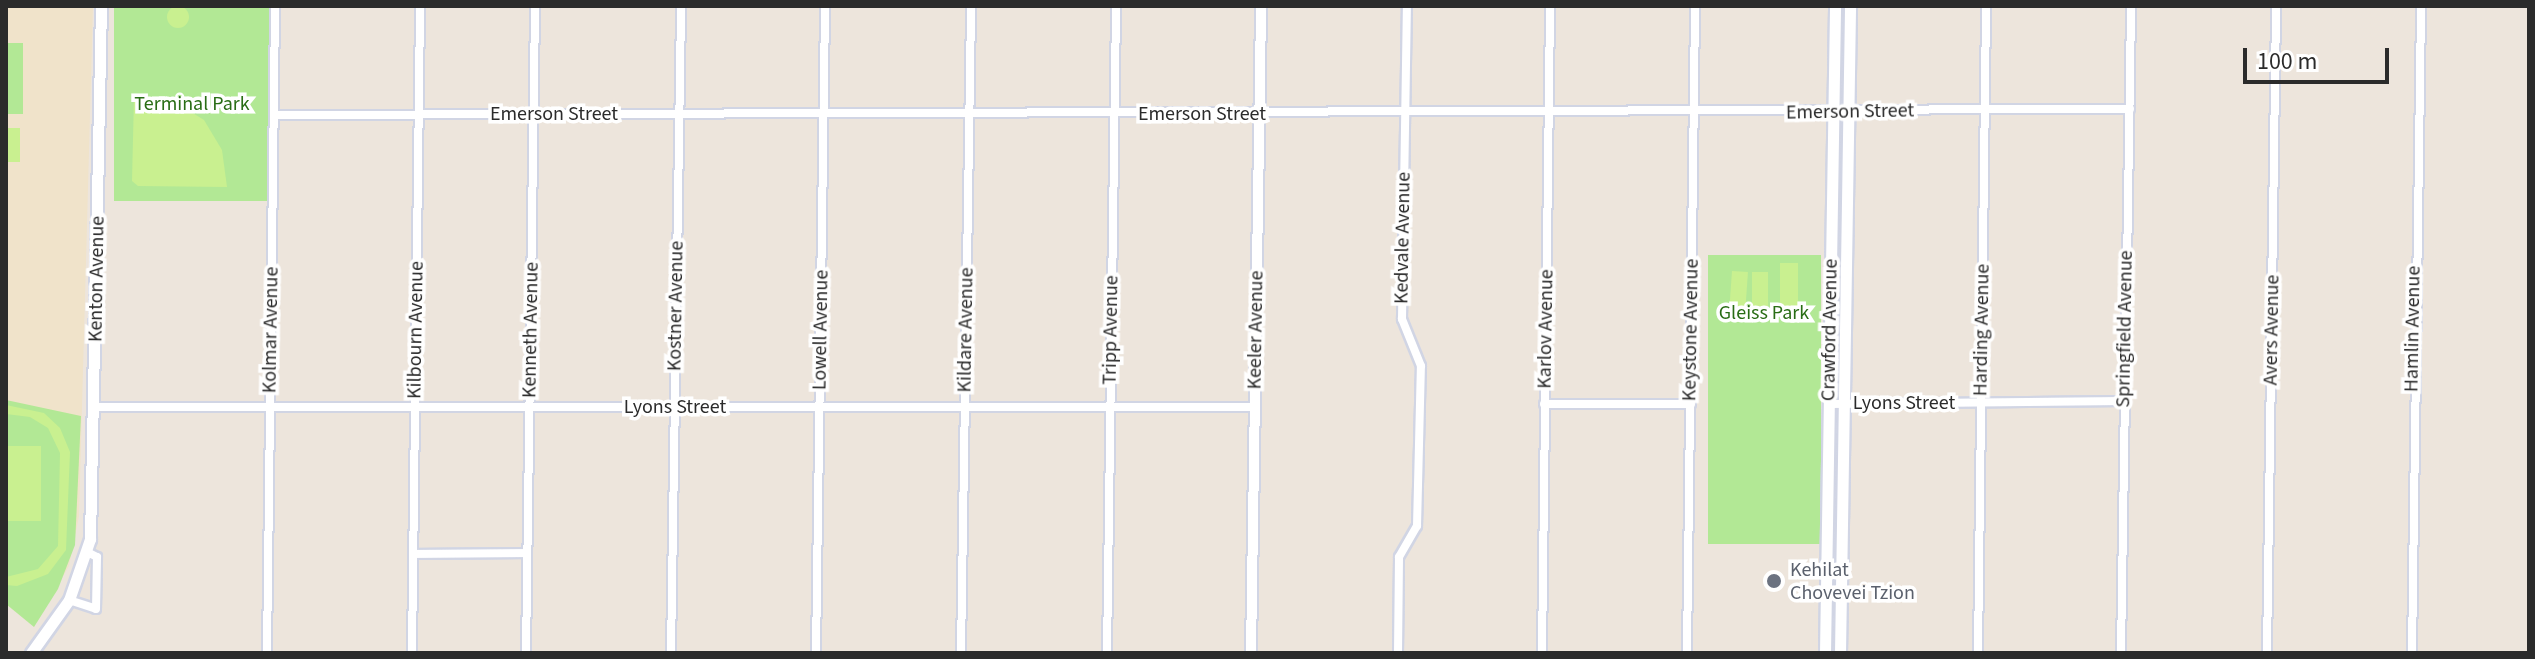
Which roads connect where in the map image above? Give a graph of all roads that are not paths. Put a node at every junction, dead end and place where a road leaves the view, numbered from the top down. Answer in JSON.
{"nodes":[{"id":1,"x":101,"y":6,"type":"edge"},
{"id":2,"x":275,"y":6,"type":"edge"},
{"id":3,"x":420,"y":6,"type":"edge"},
{"id":4,"x":535,"y":6,"type":"edge"},
{"id":5,"x":681,"y":6,"type":"edge"},
{"id":6,"x":825,"y":6,"type":"edge"},
{"id":7,"x":971,"y":6,"type":"edge"},
{"id":8,"x":1116,"y":6,"type":"edge"},
{"id":9,"x":1261,"y":6,"type":"edge"},
{"id":10,"x":1407,"y":6,"type":"edge"},
{"id":11,"x":1550,"y":6,"type":"edge"},
{"id":12,"x":1695,"y":6,"type":"edge"},
{"id":13,"x":1835,"y":6,"type":"edge"},
{"id":14,"x":1850,"y":6,"type":"edge"},
{"id":15,"x":1986,"y":6,"type":"edge"},
{"id":16,"x":2131,"y":6,"type":"edge"},
{"id":17,"x":2276,"y":6,"type":"edge"},
{"id":18,"x":2421,"y":6,"type":"edge"},
{"id":19,"x":2130,"y":109,"type":"junction"},
{"id":20,"x":1984,"y":111,"type":"junction"},
{"id":21,"x":1833,"y":112,"type":"junction"},
{"id":22,"x":1849,"y":112,"type":"junction"},
{"id":23,"x":824,"y":113,"type":"junction"},
{"id":24,"x":1405,"y":113,"type":"junction"},
{"id":25,"x":1550,"y":113,"type":"junction"},
{"id":26,"x":1694,"y":113,"type":"junction"},
{"id":27,"x":419,"y":114,"type":"junction"},
{"id":28,"x":534,"y":114,"type":"junction"},
{"id":29,"x":679,"y":114,"type":"junction"},
{"id":30,"x":969,"y":114,"type":"junction"},
{"id":31,"x":1115,"y":114,"type":"junction"},
{"id":32,"x":1260,"y":114,"type":"junction"},
{"id":33,"x":274,"y":115,"type":"junction"},
{"id":34,"x":2124,"y":401,"type":"junction"},
{"id":35,"x":1981,"y":402,"type":"junction"},
{"id":36,"x":1844,"y":403,"type":"junction"},
{"id":37,"x":1544,"y":404,"type":"junction"},
{"id":38,"x":1691,"y":404,"type":"junction"},
{"id":39,"x":1829,"y":404,"type":"junction"},
{"id":40,"x":95,"y":407,"type":"junction"},
{"id":41,"x":270,"y":407,"type":"junction"},
{"id":42,"x":415,"y":407,"type":"junction"},
{"id":43,"x":530,"y":407,"type":"junction"},
{"id":44,"x":675,"y":407,"type":"junction"},
{"id":45,"x":820,"y":407,"type":"junction"},
{"id":46,"x":966,"y":407,"type":"junction"},
{"id":47,"x":1110,"y":407,"type":"junction"},
{"id":48,"x":1255,"y":407,"type":"junction"},
{"id":49,"x":87,"y":552,"type":"junction"},
{"id":50,"x":527,"y":553,"type":"junction"},
{"id":51,"x":413,"y":554,"type":"junction"},
{"id":52,"x":69,"y":600,"type":"junction"},
{"id":53,"x":31,"y":653,"type":"edge"},
{"id":54,"x":267,"y":653,"type":"edge"},
{"id":55,"x":412,"y":653,"type":"edge"},
{"id":56,"x":526,"y":653,"type":"edge"},
{"id":57,"x":671,"y":653,"type":"edge"},
{"id":58,"x":816,"y":653,"type":"edge"},
{"id":59,"x":961,"y":653,"type":"edge"},
{"id":60,"x":1107,"y":653,"type":"edge"},
{"id":61,"x":1251,"y":653,"type":"edge"},
{"id":62,"x":1398,"y":653,"type":"edge"},
{"id":63,"x":1542,"y":653,"type":"edge"},
{"id":64,"x":1687,"y":653,"type":"edge"},
{"id":65,"x":1825,"y":653,"type":"edge"},
{"id":66,"x":1840,"y":653,"type":"edge"},
{"id":67,"x":1978,"y":653,"type":"edge"},
{"id":68,"x":2121,"y":653,"type":"edge"},
{"id":69,"x":2267,"y":653,"type":"edge"},
{"id":70,"x":2412,"y":653,"type":"edge"}],
"edges":[{"from":1,"to":40,"type":"main road","name":"Kenton Avenue"},
{"from":2,"to":33,"type":"street","name":"Kolmar Avenue"},
{"from":3,"to":27,"type":"street","name":"Kilbourn Avenue"},
{"from":4,"to":28,"type":"street","name":"Kenneth Avenue"},
{"from":5,"to":29,"type":"street","name":"Kostner Avenue"},
{"from":6,"to":23,"type":"street","name":"Lowell Avenue"},
{"from":7,"to":30,"type":"street","name":"Kildare Avenue"},
{"from":8,"to":31,"type":"street","name":"Tripp Avenue"},
{"from":9,"to":32,"type":"street","name":"Keeler Avenue"},
{"from":10,"to":24,"type":"street","name":"Kedvale Avenue"},
{"from":11,"to":25,"type":"street","name":"Karlov Avenue"},
{"from":12,"to":26,"type":"street","name":"Keystone Avenue"},
{"from":13,"to":21,"type":"main road","name":"Crawford Avenue"},
{"from":14,"to":22,"type":"main road","name":"Crawford Avenue"},
{"from":15,"to":20,"type":"street","name":"Harding Avenue"},
{"from":16,"to":19,"type":"street","name":"Springfield Avenue"},
{"from":17,"to":69,"type":"street","name":"Avers Avenue"},
{"from":18,"to":70,"type":"street","name":"Hamlin Avenue"},
{"from":19,"to":20,"type":"street","name":"Emerson Street"},
{"from":19,"to":34,"type":"street","name":"Springfield Avenue"},
{"from":20,"to":22,"type":"street","name":"Emerson Street"},
{"from":20,"to":35,"type":"street","name":"Harding Avenue"},
{"from":21,"to":22,"type":"street","name":"Emerson Street"},
{"from":21,"to":26,"type":"street","name":"Emerson Street"},
{"from":21,"to":39,"type":"main road","name":"Crawford Avenue"},
{"from":22,"to":36,"type":"main road","name":"Crawford Avenue"},
{"from":23,"to":29,"type":"street","name":"Emerson Street"},
{"from":23,"to":30,"type":"street","name":"Emerson Street"},
{"from":23,"to":45,"type":"street","name":"Lowell Avenue"},
{"from":24,"to":25,"type":"street","name":"Emerson Street"},
{"from":24,"to":32,"type":"street","name":"Emerson Street"},
{"from":24,"to":62,"type":"street","name":"Kedvale Avenue"},
{"from":25,"to":26,"type":"street","name":"Emerson Street"},
{"from":25,"to":37,"type":"street","name":"Karlov Avenue"},
{"from":26,"to":38,"type":"street","name":"Keystone Avenue"},
{"from":27,"to":28,"type":"street","name":"Emerson Street"},
{"from":27,"to":33,"type":"street","name":"Emerson Street"},
{"from":27,"to":42,"type":"street","name":"Kilbourn Avenue"},
{"from":28,"to":29,"type":"street","name":"Emerson Street"},
{"from":28,"to":43,"type":"street","name":"Kenneth Avenue"},
{"from":29,"to":44,"type":"street","name":"Kostner Avenue"},
{"from":30,"to":31,"type":"street","name":"Emerson Street"},
{"from":30,"to":46,"type":"street","name":"Kildare Avenue"},
{"from":31,"to":32,"type":"street","name":"Emerson Street"},
{"from":31,"to":47,"type":"street","name":"Tripp Avenue"},
{"from":32,"to":48,"type":"street","name":"Keeler Avenue"},
{"from":33,"to":41,"type":"street","name":"Kolmar Avenue"},
{"from":34,"to":35,"type":"street","name":"Lyons Street"},
{"from":34,"to":68,"type":"street","name":"Springfield Avenue"},
{"from":35,"to":36,"type":"street","name":"Lyons Street"},
{"from":35,"to":67,"type":"street","name":"Harding Avenue"},
{"from":36,"to":39,"type":"street","name":"Lyons Street"},
{"from":36,"to":66,"type":"main road","name":"Crawford Avenue"},
{"from":37,"to":38,"type":"street"},
{"from":37,"to":63,"type":"street","name":"Karlov Avenue"},
{"from":38,"to":64,"type":"street","name":"Keystone Avenue"},
{"from":39,"to":65,"type":"main road","name":"Crawford Avenue"},
{"from":40,"to":41,"type":"street","name":"Lyons Street"},
{"from":40,"to":49,"type":"main road","name":"Kenton Avenue"},
{"from":41,"to":42,"type":"street","name":"Lyons Street"},
{"from":41,"to":54,"type":"street","name":"Kolmar Avenue"},
{"from":42,"to":43,"type":"street","name":"Lyons Street"},
{"from":42,"to":51,"type":"street","name":"Kilbourn Avenue"},
{"from":43,"to":44,"type":"street","name":"Lyons Street"},
{"from":43,"to":50,"type":"street","name":"Kenneth Avenue"},
{"from":44,"to":45,"type":"street","name":"Lyons Street"},
{"from":44,"to":57,"type":"street","name":"Kostner Avenue"},
{"from":45,"to":46,"type":"street","name":"Lyons Street"},
{"from":45,"to":58,"type":"street","name":"Lowell Avenue"},
{"from":46,"to":47,"type":"street","name":"Lyons Street"},
{"from":46,"to":59,"type":"street","name":"Kildare Avenue"},
{"from":47,"to":48,"type":"street","name":"Lyons Street"},
{"from":47,"to":60,"type":"street","name":"Tripp Avenue"},
{"from":48,"to":61,"type":"street","name":"Keeler Avenue"},
{"from":49,"to":52,"type":"main road","name":"Kenton Avenue"},
{"from":49,"to":52,"type":"street","name":"Kenton Avenue"},
{"from":50,"to":51,"type":"street"},
{"from":50,"to":56,"type":"street","name":"Kenneth Avenue"},
{"from":51,"to":55,"type":"street","name":"Kilbourn Avenue"},
{"from":52,"to":53,"type":"main road"}]}
